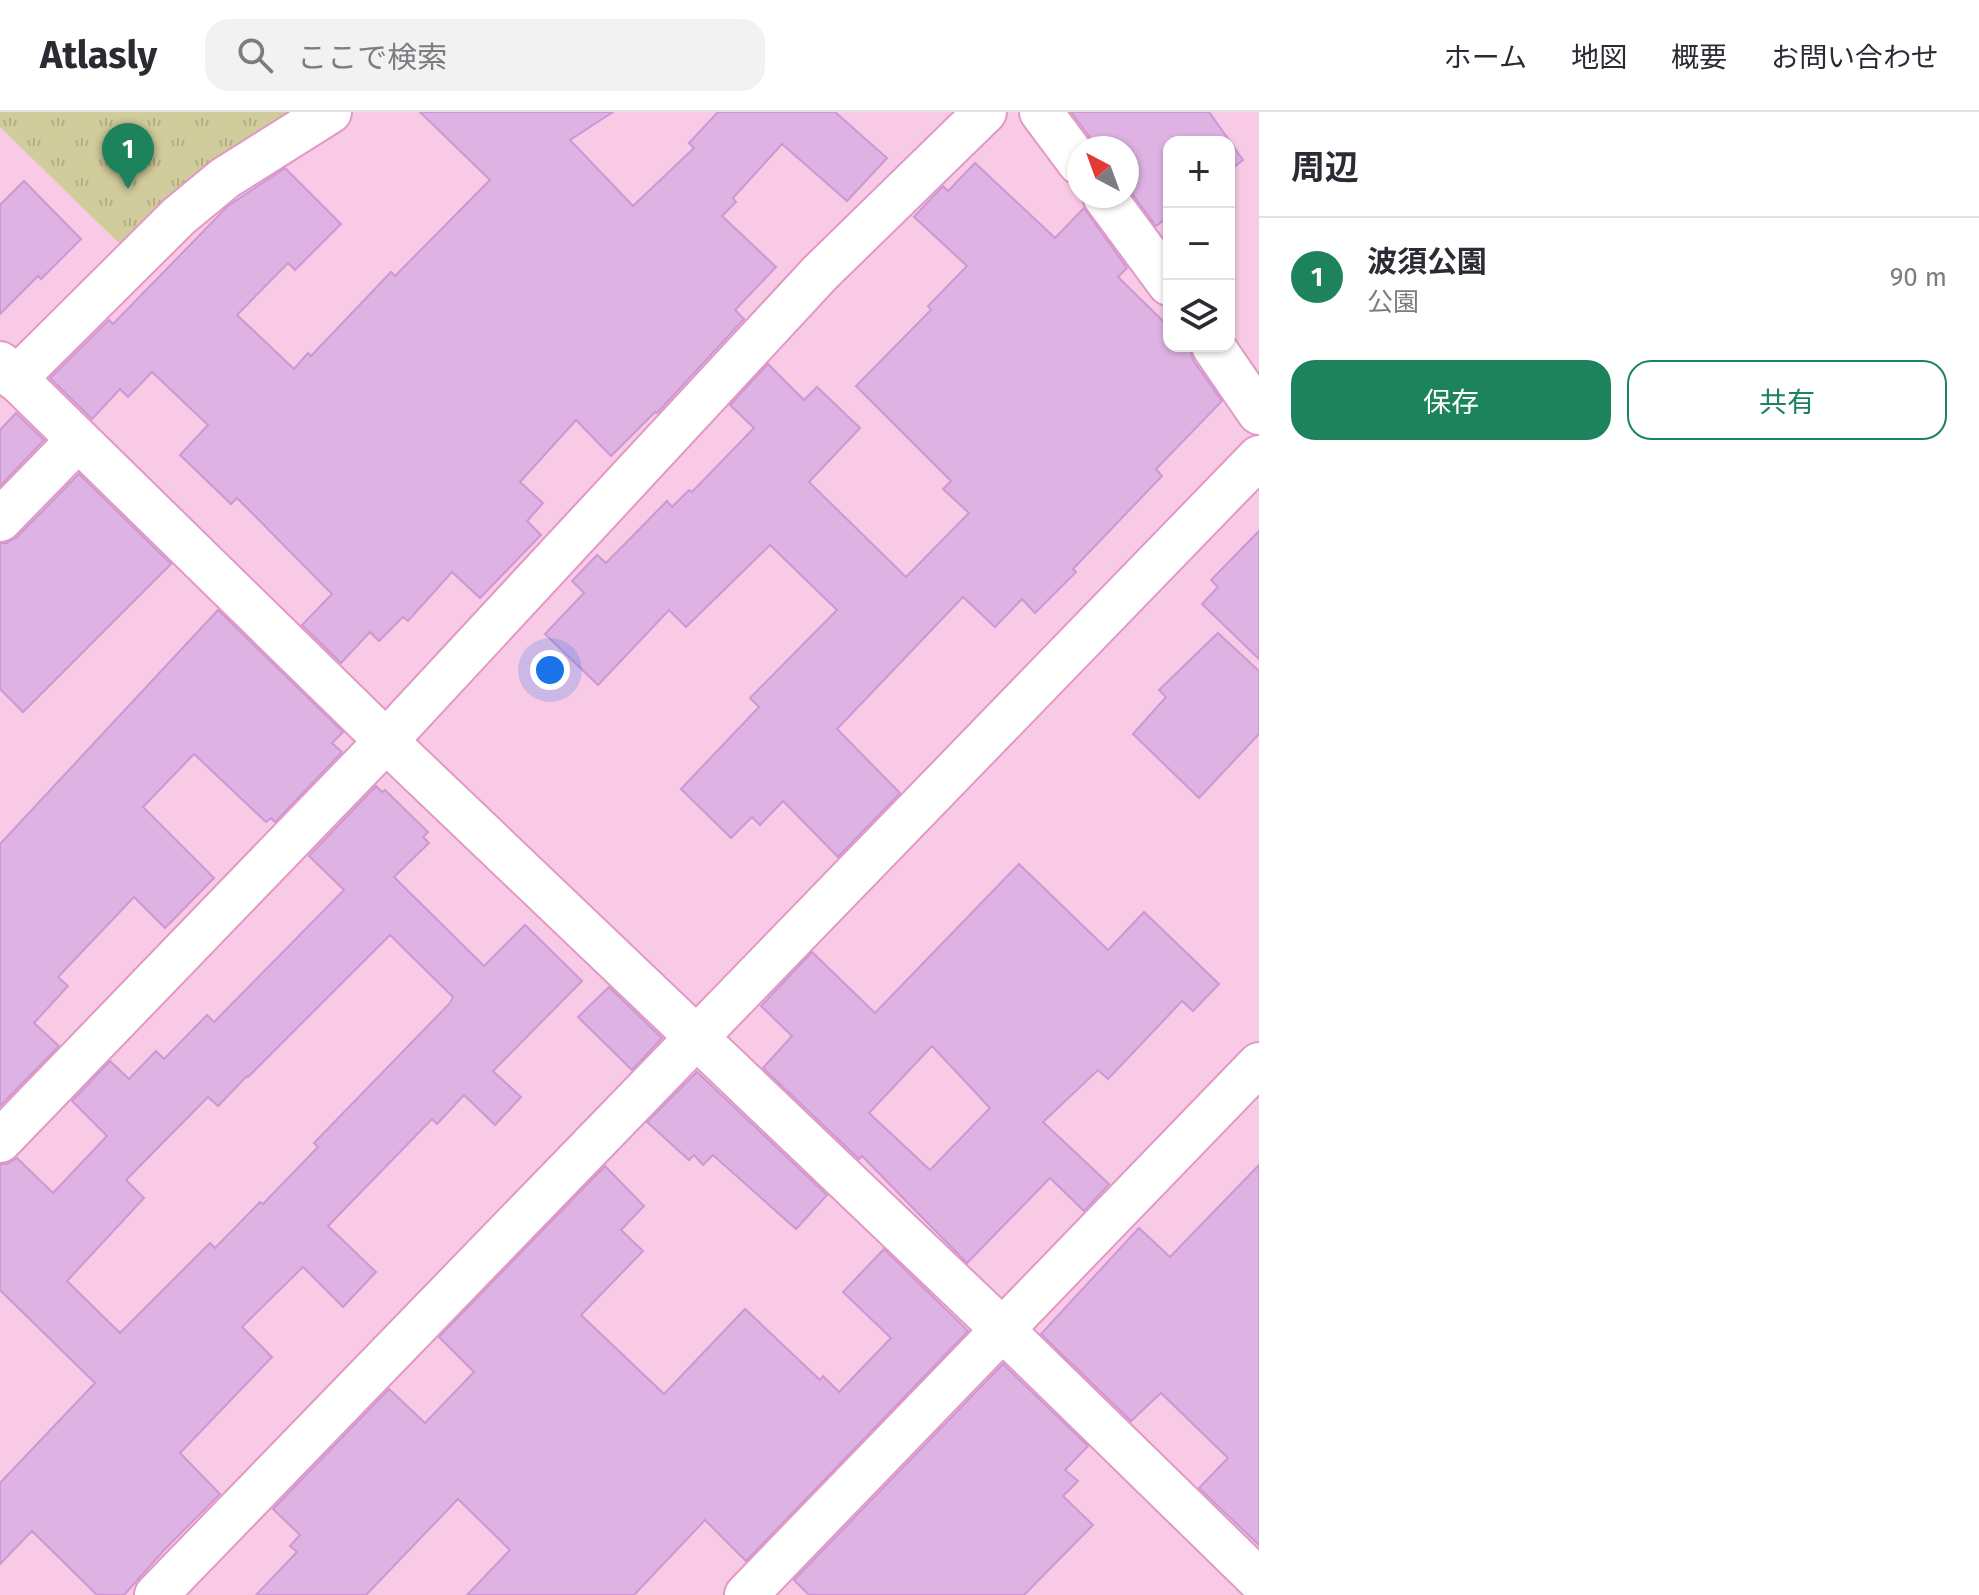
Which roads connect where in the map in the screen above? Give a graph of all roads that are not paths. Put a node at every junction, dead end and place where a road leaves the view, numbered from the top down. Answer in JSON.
{"nodes":[{"id":1,"x":330,"y":112,"type":"edge"},
{"id":2,"x":985,"y":112,"type":"edge"},
{"id":3,"x":1041,"y":112,"type":"edge"},
{"id":4,"x":1067,"y":147,"type":"edge"},
{"id":5,"x":1113,"y":208,"type":"edge"},
{"id":6,"x":1166,"y":280,"type":"edge"},
{"id":7,"x":1217,"y":352,"type":"edge"},
{"id":8,"x":8,"y":371,"type":"edge"},
{"id":9,"x":1259,"y":413,"type":"edge"},
{"id":10,"x":78,"y":440,"type":"junction"},
{"id":11,"x":1259,"y":457,"type":"edge"},
{"id":12,"x":0,"y":520,"type":"edge"},
{"id":13,"x":386,"y":741,"type":"junction"},
{"id":14,"x":695,"y":1036,"type":"junction"},
{"id":15,"x":1259,"y":1064,"type":"edge"},
{"id":16,"x":0,"y":1141,"type":"edge"},
{"id":17,"x":1004,"y":1331,"type":"junction"},
{"id":18,"x":1259,"y":1580,"type":"edge"},
{"id":19,"x":156,"y":1595,"type":"edge"},
{"id":20,"x":746,"y":1595,"type":"edge"}],
"edges":[{"from":1,"to":8,"type":"street"},
{"from":2,"to":13,"type":"street"},
{"from":3,"to":4,"type":"street"},
{"from":5,"to":6,"type":"street"},
{"from":7,"to":9,"type":"street"},
{"from":8,"to":10,"type":"street"},
{"from":10,"to":12,"type":"street"},
{"from":10,"to":13,"type":"street"},
{"from":11,"to":14,"type":"street"},
{"from":13,"to":14,"type":"street"},
{"from":13,"to":16,"type":"street"},
{"from":14,"to":17,"type":"street"},
{"from":14,"to":19,"type":"street"},
{"from":15,"to":17,"type":"street"},
{"from":17,"to":18,"type":"street"},
{"from":17,"to":20,"type":"street"}]}
